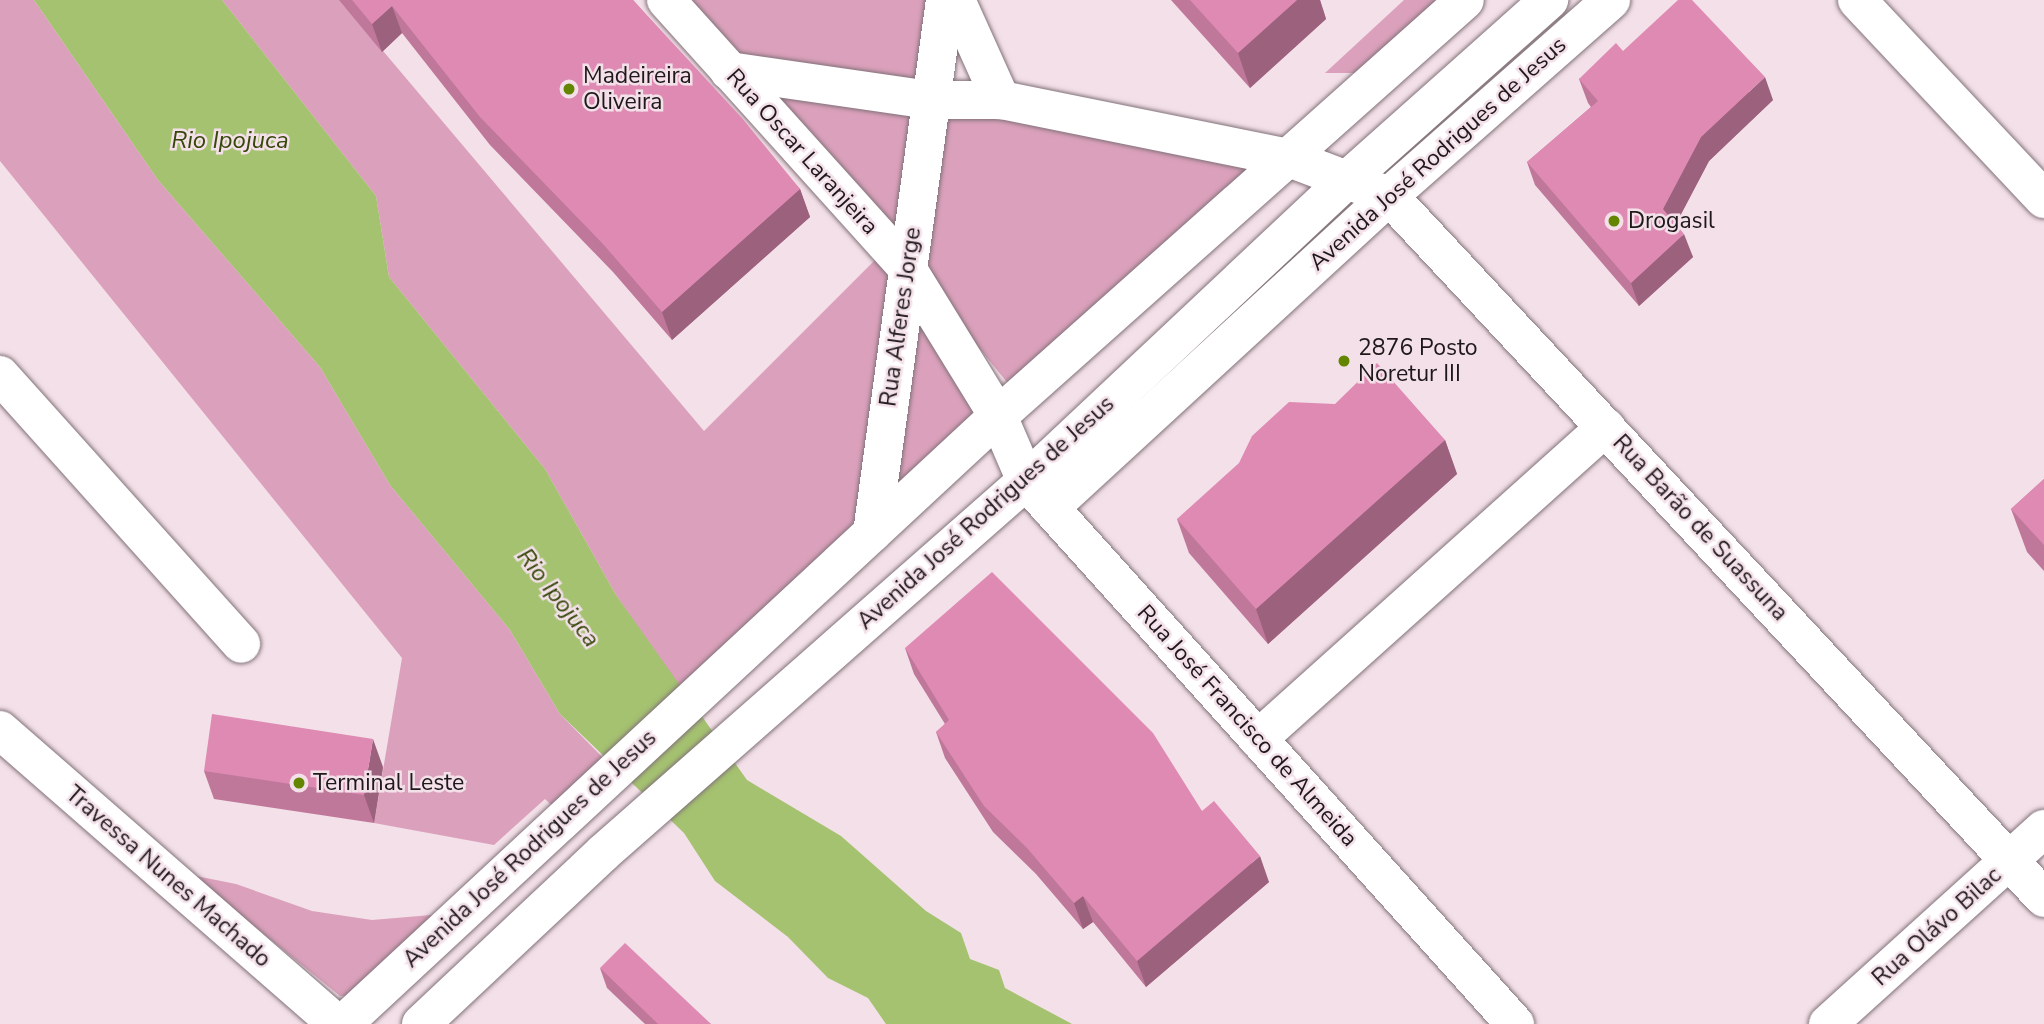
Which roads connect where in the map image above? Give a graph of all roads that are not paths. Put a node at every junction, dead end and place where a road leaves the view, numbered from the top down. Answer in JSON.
{"nodes":[{"id":1,"x":666,"y":0,"type":"edge"},
{"id":2,"x":945,"y":0,"type":"edge"},
{"id":3,"x":956,"y":0,"type":"edge"},
{"id":4,"x":1465,"y":0,"type":"edge"},
{"id":5,"x":1549,"y":0,"type":"edge"},
{"id":6,"x":1611,"y":0,"type":"edge"},
{"id":7,"x":1857,"y":0,"type":"edge"},
{"id":8,"x":729,"y":71,"type":"junction"},
{"id":9,"x":930,"y":100,"type":"junction"},
{"id":10,"x":1001,"y":100,"type":"junction"},
{"id":11,"x":1289,"y":158,"type":"junction"},
{"id":12,"x":1347,"y":180,"type":"junction"},
{"id":13,"x":1390,"y":196,"type":"junction"},
{"id":14,"x":2044,"y":199,"type":"edge"},
{"id":15,"x":907,"y":268,"type":"junction"},
{"id":16,"x":0,"y":375,"type":"edge"},
{"id":17,"x":998,"y":416,"type":"junction"},
{"id":18,"x":1606,"y":427,"type":"junction"},
{"id":19,"x":1038,"y":494,"type":"junction"},
{"id":20,"x":872,"y":533,"type":"junction"},
{"id":21,"x":241,"y":644,"type":"dead end"},
{"id":22,"x":0,"y":730,"type":"edge"},
{"id":23,"x":1258,"y":739,"type":"junction"},
{"id":24,"x":2044,"y":829,"type":"edge"},
{"id":25,"x":2011,"y":860,"type":"junction"},
{"id":26,"x":2044,"y":898,"type":"edge"},
{"id":27,"x":337,"y":1024,"type":"edge"},
{"id":28,"x":343,"y":1024,"type":"edge"},
{"id":29,"x":421,"y":1024,"type":"edge"},
{"id":30,"x":1515,"y":1024,"type":"edge"},
{"id":31,"x":1828,"y":1024,"type":"edge"}],
"edges":[{"from":1,"to":8,"type":"street","name":"Rua Oscar Laranjeira"},
{"from":2,"to":9,"type":"street","name":"Rua Alferes Jorge"},
{"from":3,"to":10,"type":"street"},
{"from":4,"to":11,"type":"street","name":"Avenida José Rodrigues de Jesus"},
{"from":5,"to":12,"type":"street","name":"Avenida José Rodrigues de Jesus"},
{"from":6,"to":13,"type":"street","name":"Avenida José Rodrigues de Jesus"},
{"from":7,"to":14,"type":"street"},
{"from":8,"to":9,"type":"street"},
{"from":8,"to":15,"type":"street","name":"Rua Oscar Laranjeira"},
{"from":9,"to":10,"type":"street"},
{"from":9,"to":15,"type":"street","name":"Rua Alferes Jorge"},
{"from":10,"to":11,"type":"street"},
{"from":11,"to":12,"type":"street"},
{"from":11,"to":17,"type":"street","name":"Avenida José Rodrigues de Jesus"},
{"from":12,"to":13,"type":"street"},
{"from":12,"to":19,"type":"street","name":"Avenida José Rodrigues de Jesus"},
{"from":13,"to":18,"type":"street","name":"Rua Barão de Suassuna"},
{"from":13,"to":19,"type":"street","name":"Avenida José Rodrigues de Jesus"},
{"from":15,"to":17,"type":"street","name":"Rua Oscar Laranjeira"},
{"from":15,"to":20,"type":"street","name":"Rua Alferes Jorge"},
{"from":16,"to":21,"type":"street"},
{"from":17,"to":19,"type":"street","name":"Rua José Francisco de Almeida"},
{"from":17,"to":20,"type":"street","name":"Avenida José Rodrigues de Jesus"},
{"from":18,"to":23,"type":"street"},
{"from":18,"to":25,"type":"street","name":"Rua Barão de Suassuna"},
{"from":19,"to":23,"type":"street","name":"Rua José Francisco de Almeida"},
{"from":19,"to":29,"type":"street","name":"Avenida José Rodrigues de Jesus"},
{"from":20,"to":28,"type":"street","name":"Avenida José Rodrigues de Jesus"},
{"from":22,"to":27,"type":"street","name":"Travessa Nunes Machado"},
{"from":23,"to":30,"type":"street","name":"Rua José Francisco de Almeida"},
{"from":24,"to":25,"type":"street","name":"Rua Olávo Bilac"},
{"from":25,"to":26,"type":"street","name":"Rua Barão de Suassuna"},
{"from":25,"to":31,"type":"street","name":"Rua Olávo Bilac"}]}
